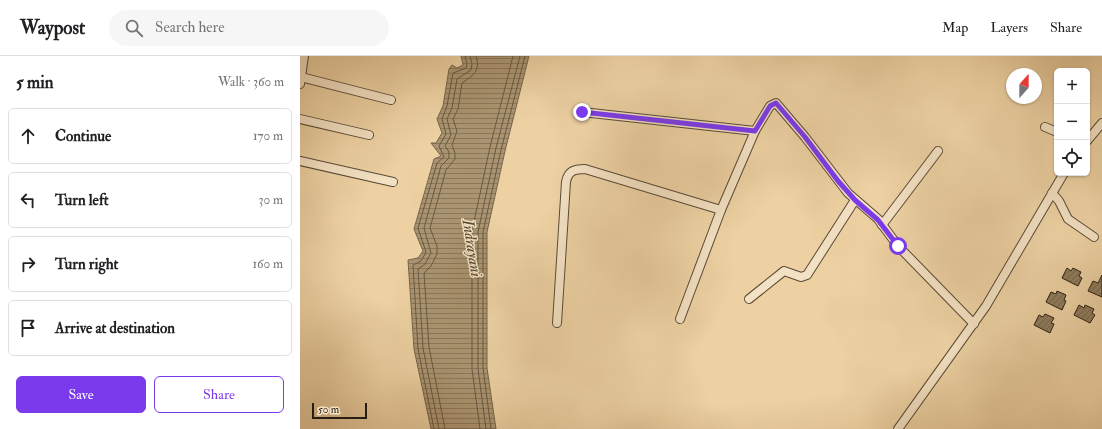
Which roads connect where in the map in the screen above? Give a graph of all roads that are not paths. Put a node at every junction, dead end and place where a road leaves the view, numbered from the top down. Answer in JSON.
{"nodes":[{"id":1,"x":304,"y":56,"type":"edge"},
{"id":2,"x":300,"y":81,"type":"edge"},
{"id":3,"x":391,"y":100,"type":"dead end"},
{"id":4,"x":582,"y":112,"type":"dead end"},
{"id":5,"x":300,"y":119,"type":"edge"},
{"id":6,"x":1045,"y":127,"type":"dead end"},
{"id":7,"x":1100,"y":127,"type":"edge"},
{"id":8,"x":755,"y":131,"type":"junction"},
{"id":9,"x":1054,"y":131,"type":"edge"},
{"id":10,"x":369,"y":135,"type":"dead end"},
{"id":11,"x":1088,"y":140,"type":"edge"},
{"id":12,"x":938,"y":152,"type":"dead end"},
{"id":13,"x":300,"y":161,"type":"edge"},
{"id":14,"x":1062,"y":176,"type":"edge"},
{"id":15,"x":393,"y":182,"type":"dead end"},
{"id":16,"x":1052,"y":193,"type":"junction"},
{"id":17,"x":855,"y":200,"type":"junction"},
{"id":18,"x":721,"y":210,"type":"junction"},
{"id":19,"x":882,"y":225,"type":"junction"},
{"id":20,"x":1094,"y":237,"type":"dead end"},
{"id":21,"x":749,"y":299,"type":"dead end"},
{"id":22,"x":680,"y":319,"type":"dead end"},
{"id":23,"x":557,"y":323,"type":"dead end"},
{"id":24,"x":974,"y":324,"type":"junction"},
{"id":25,"x":898,"y":429,"type":"edge"}],
"edges":[{"from":1,"to":2,"type":"street"},
{"from":2,"to":3,"type":"street"},
{"from":4,"to":8,"type":"street"},
{"from":5,"to":10,"type":"street"},
{"from":6,"to":9,"type":"street"},
{"from":7,"to":11,"type":"street"},
{"from":8,"to":17,"type":"street"},
{"from":8,"to":18,"type":"street"},
{"from":12,"to":19,"type":"street"},
{"from":13,"to":15,"type":"street"},
{"from":14,"to":16,"type":"street"},
{"from":16,"to":20,"type":"street"},
{"from":16,"to":24,"type":"street"},
{"from":17,"to":19,"type":"street"},
{"from":17,"to":21,"type":"street"},
{"from":18,"to":22,"type":"street"},
{"from":18,"to":23,"type":"street"},
{"from":19,"to":24,"type":"street"},
{"from":24,"to":25,"type":"street"}]}
